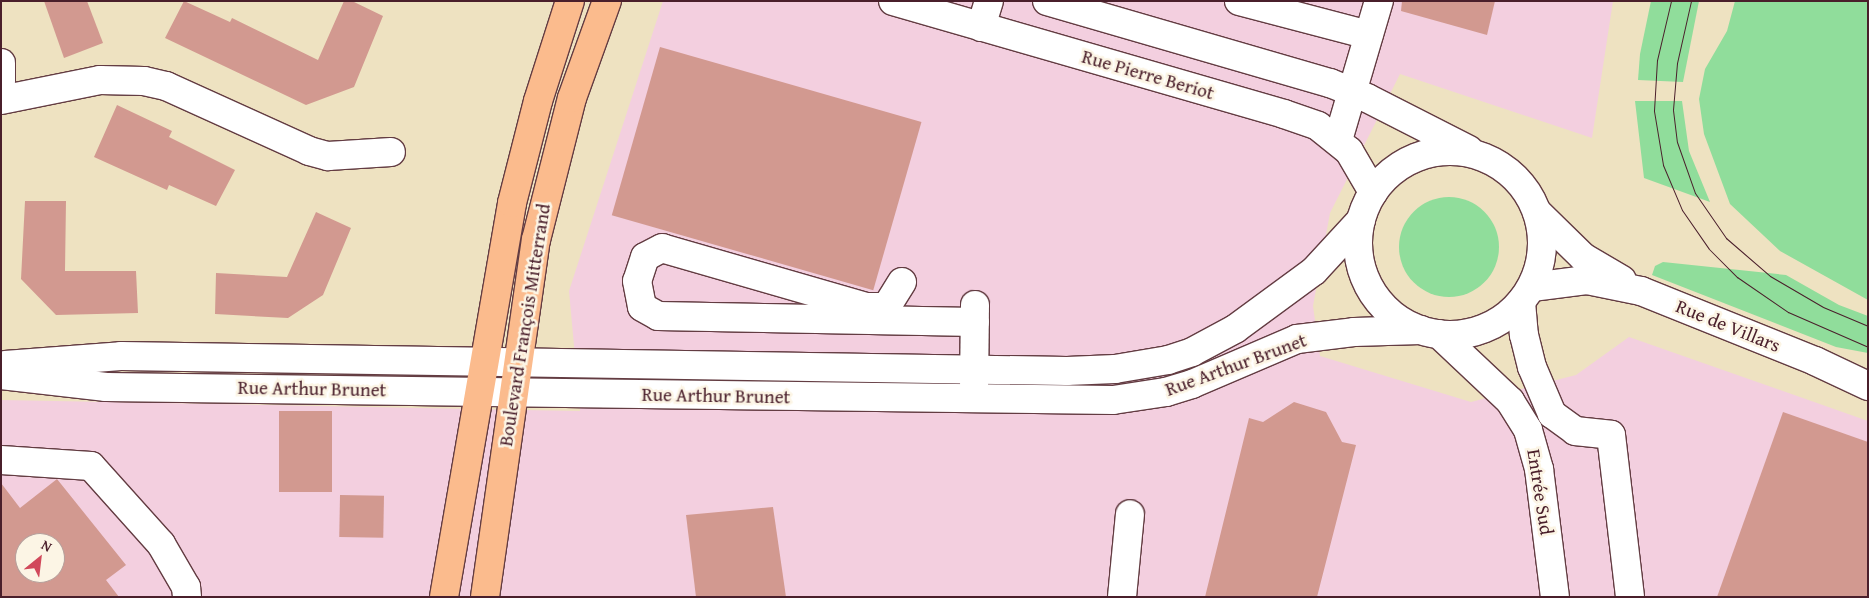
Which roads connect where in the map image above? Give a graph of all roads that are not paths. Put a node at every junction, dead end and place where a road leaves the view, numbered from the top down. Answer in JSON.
{"nodes":[{"id":1,"x":570,"y":1,"type":"edge"},
{"id":2,"x":607,"y":1,"type":"edge"},
{"id":3,"x":893,"y":1,"type":"edge"},
{"id":4,"x":1047,"y":1,"type":"edge"},
{"id":5,"x":1239,"y":1,"type":"edge"},
{"id":6,"x":1380,"y":1,"type":"edge"},
{"id":7,"x":985,"y":14,"type":"edge"},
{"id":8,"x":1369,"y":35,"type":"junction"},
{"id":9,"x":1,"y":63,"type":"edge"},
{"id":10,"x":1,"y":82,"type":"edge"},
{"id":11,"x":1352,"y":91,"type":"junction"},
{"id":12,"x":1,"y":100,"type":"edge"},
{"id":13,"x":1338,"y":140,"type":"junction"},
{"id":14,"x":391,"y":152,"type":"dead end"},
{"id":15,"x":1481,"y":156,"type":"junction"},
{"id":16,"x":1373,"y":192,"type":"junction"},
{"id":17,"x":1537,"y":212,"type":"junction"},
{"id":18,"x":1361,"y":220,"type":"junction"},
{"id":19,"x":902,"y":282,"type":"dead end"},
{"id":20,"x":1641,"y":291,"type":"junction"},
{"id":21,"x":1526,"y":294,"type":"junction"},
{"id":22,"x":1430,"y":332,"type":"junction"},
{"id":23,"x":482,"y":361,"type":"junction"},
{"id":24,"x":518,"y":361,"type":"junction"},
{"id":25,"x":1815,"y":361,"type":"junction"},
{"id":26,"x":1,"y":365,"type":"edge"},
{"id":27,"x":974,"y":369,"type":"junction"},
{"id":28,"x":1868,"y":369,"type":"edge"},
{"id":29,"x":1,"y":375,"type":"edge"},
{"id":30,"x":1868,"y":386,"type":"edge"},
{"id":31,"x":477,"y":390,"type":"junction"},
{"id":32,"x":513,"y":392,"type":"junction"},
{"id":33,"x":974,"y":400,"type":"junction"},
{"id":34,"x":1,"y":460,"type":"edge"},
{"id":35,"x":1130,"y":514,"type":"dead end"},
{"id":36,"x":187,"y":597,"type":"edge"},
{"id":37,"x":444,"y":597,"type":"edge"},
{"id":38,"x":485,"y":597,"type":"edge"},
{"id":39,"x":1122,"y":597,"type":"edge"},
{"id":40,"x":1555,"y":597,"type":"edge"},
{"id":41,"x":1630,"y":597,"type":"edge"}],
"edges":[{"from":1,"to":23,"type":"main road","name":"Boulevard François Mitterrand"},
{"from":2,"to":24,"type":"main road","name":"Boulevard François Mitterrand"},
{"from":3,"to":7,"type":"street","name":"Rue Pierre Beriot"},
{"from":4,"to":11,"type":"street"},
{"from":5,"to":8,"type":"street"},
{"from":6,"to":8,"type":"street"},
{"from":7,"to":13,"type":"street","name":"Rue Pierre Beriot"},
{"from":8,"to":11,"type":"street"},
{"from":9,"to":10,"type":"street"},
{"from":11,"to":13,"type":"street"},
{"from":11,"to":15,"type":"street"},
{"from":12,"to":14,"type":"street"},
{"from":13,"to":16,"type":"street","name":"Rue Pierre Beriot"},
{"from":15,"to":16,"type":"street"},
{"from":15,"to":17,"type":"street"},
{"from":16,"to":18,"type":"street"},
{"from":17,"to":20,"type":"street","name":"Rue de Villars"},
{"from":17,"to":21,"type":"street"},
{"from":18,"to":22,"type":"street","name":"Entrée Sud"},
{"from":18,"to":27,"type":"street","name":"Rue Arthur Brunet"},
{"from":19,"to":27,"type":"street"},
{"from":20,"to":21,"type":"street","name":"Rue de Villars"},
{"from":20,"to":25,"type":"street","name":"Rue de Villars"},
{"from":21,"to":22,"type":"street","name":"Rue Arthur Brunet"},
{"from":21,"to":41,"type":"street"},
{"from":22,"to":33,"type":"street","name":"Rue Arthur Brunet"},
{"from":22,"to":40,"type":"street","name":"Entrée Sud"},
{"from":23,"to":24,"type":"street","name":"Rue Arthur Brunet"},
{"from":23,"to":26,"type":"street","name":"Rue Arthur Brunet"},
{"from":23,"to":31,"type":"main road","name":"Boulevard François Mitterrand"},
{"from":24,"to":27,"type":"street","name":"Rue Arthur Brunet"},
{"from":24,"to":32,"type":"main road","name":"Boulevard François Mitterrand"},
{"from":25,"to":28,"type":"street","name":"Rue de Villars"},
{"from":25,"to":30,"type":"street","name":"Rue de Villars"},
{"from":27,"to":33,"type":"street"},
{"from":29,"to":31,"type":"street","name":"Rue Arthur Brunet"},
{"from":31,"to":32,"type":"street","name":"Rue Arthur Brunet"},
{"from":31,"to":37,"type":"main road","name":"Boulevard François Mitterrand"},
{"from":32,"to":33,"type":"street","name":"Rue Arthur Brunet"},
{"from":32,"to":38,"type":"main road","name":"Boulevard François Mitterrand"},
{"from":34,"to":36,"type":"street"},
{"from":35,"to":39,"type":"street"}]}
